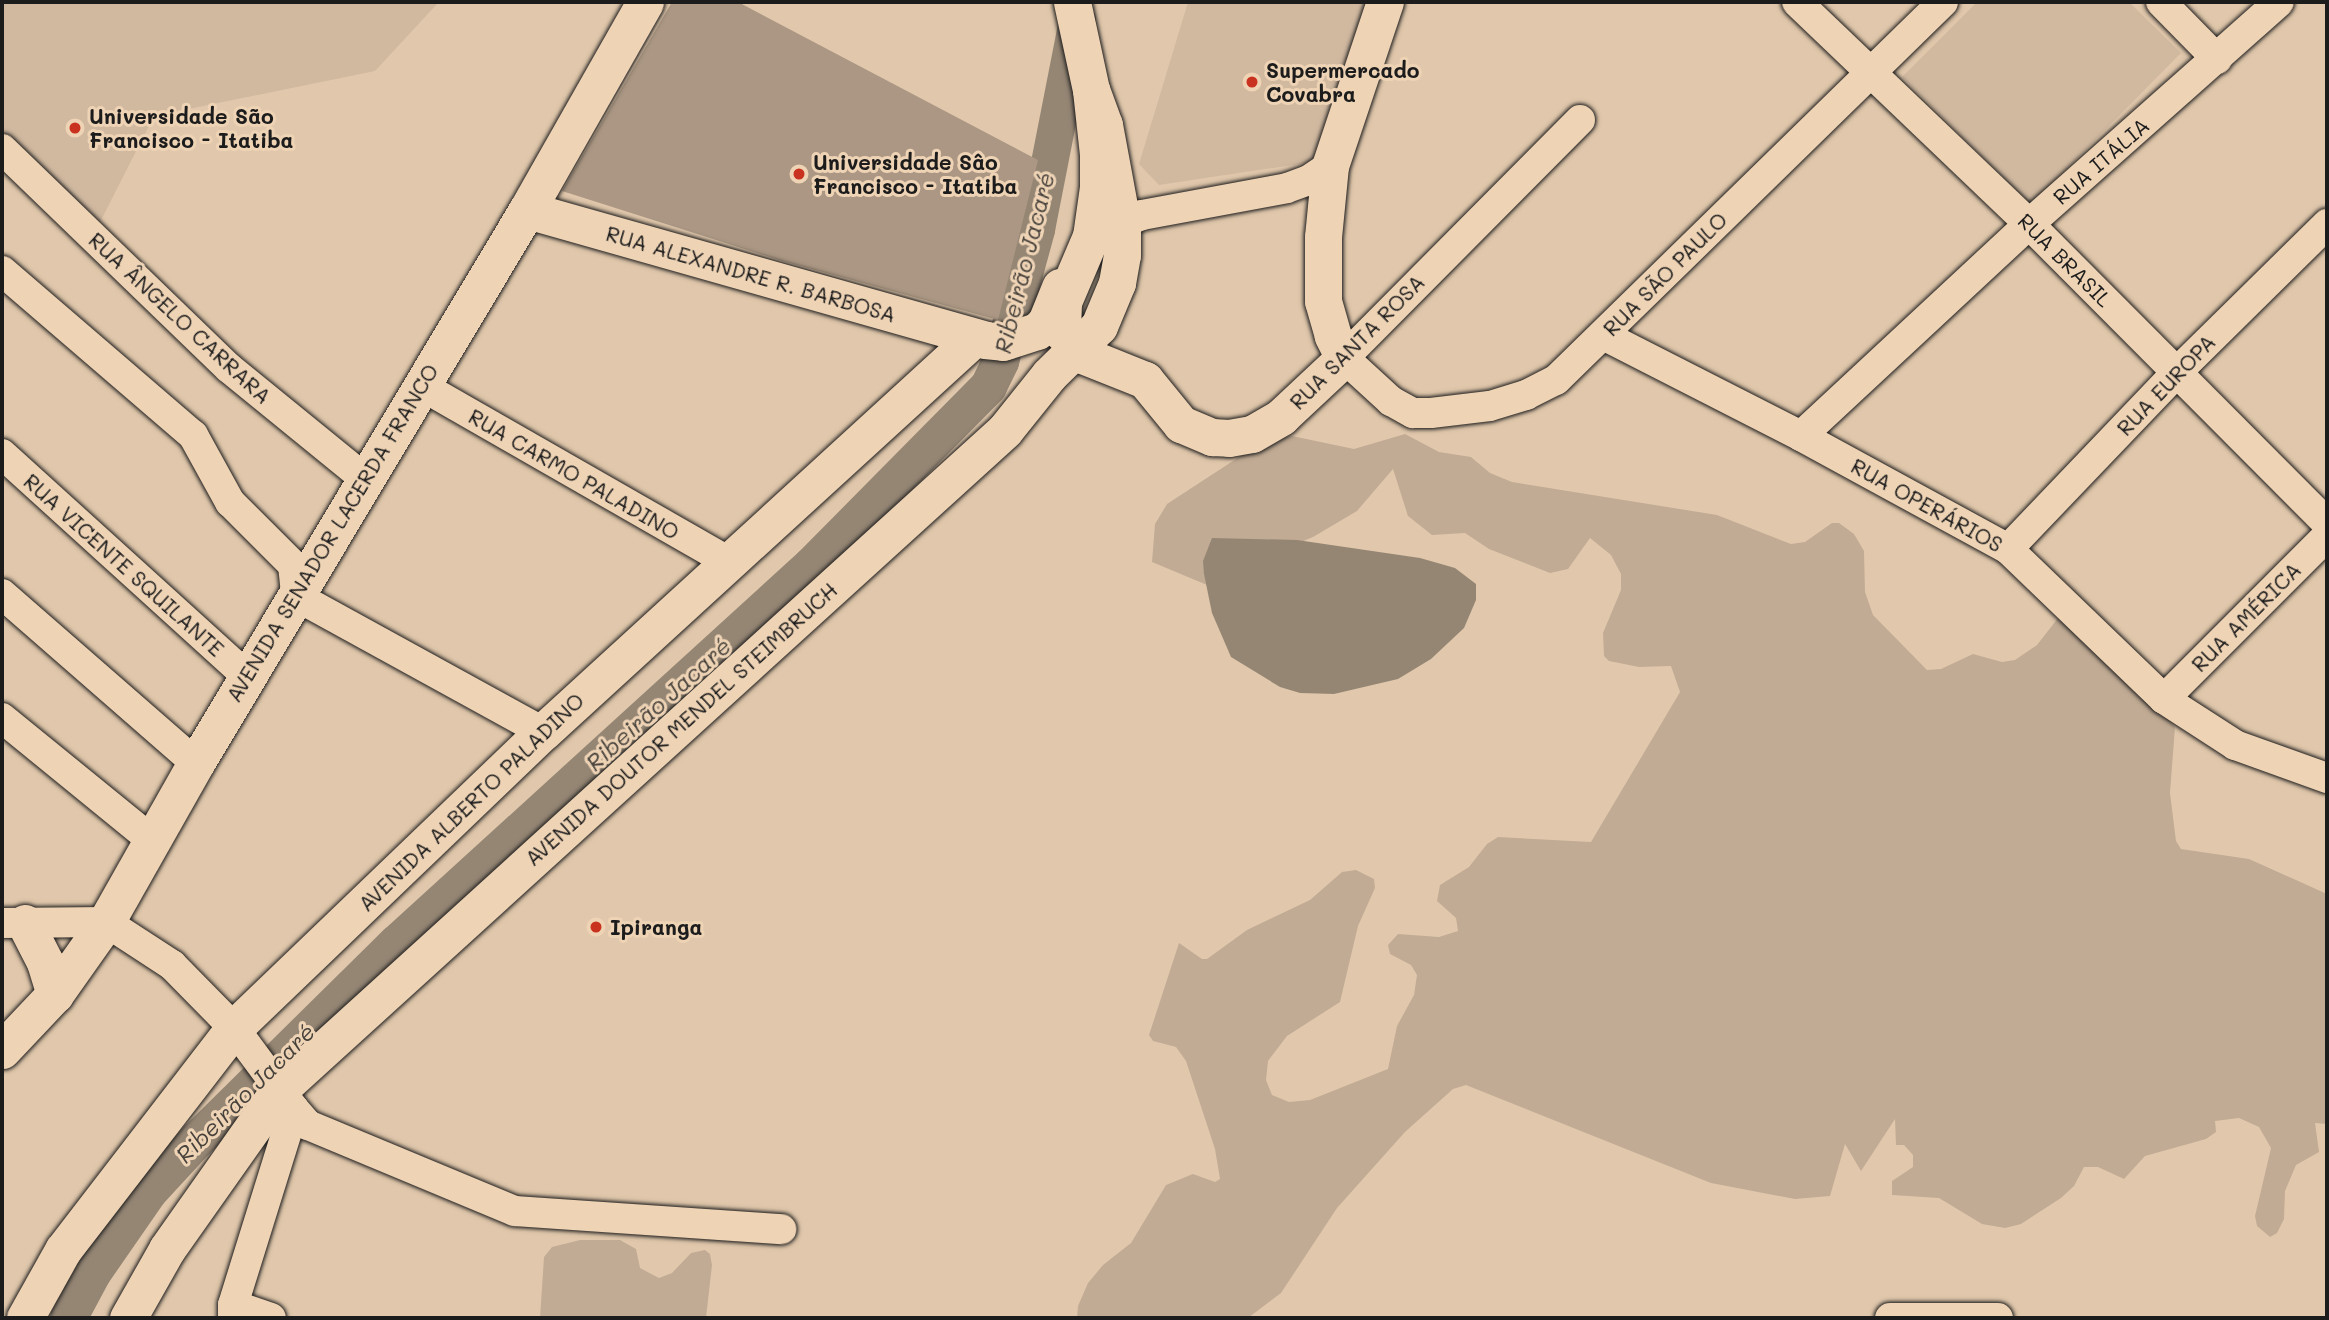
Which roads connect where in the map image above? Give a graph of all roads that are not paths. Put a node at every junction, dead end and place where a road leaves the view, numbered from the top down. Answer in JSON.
{"nodes":[{"id":1,"x":645,"y":2,"type":"edge"},
{"id":2,"x":1072,"y":2,"type":"edge"},
{"id":3,"x":1385,"y":2,"type":"edge"},
{"id":4,"x":1797,"y":2,"type":"edge"},
{"id":5,"x":1943,"y":2,"type":"edge"},
{"id":6,"x":2161,"y":2,"type":"edge"},
{"id":7,"x":2279,"y":2,"type":"edge"},
{"id":8,"x":2217,"y":59,"type":"junction"},
{"id":9,"x":1870,"y":72,"type":"junction"},
{"id":10,"x":1091,"y":90,"type":"junction"},
{"id":11,"x":1580,"y":120,"type":"dead end"},
{"id":12,"x":2,"y":149,"type":"edge"},
{"id":13,"x":1330,"y":166,"type":"junction"},
{"id":14,"x":1287,"y":188,"type":"junction"},
{"id":15,"x":527,"y":210,"type":"junction"},
{"id":16,"x":2029,"y":224,"type":"junction"},
{"id":17,"x":2327,"y":224,"type":"edge"},
{"id":18,"x":1096,"y":235,"type":"junction"},
{"id":19,"x":1323,"y":237,"type":"junction"},
{"id":20,"x":2,"y":271,"type":"edge"},
{"id":21,"x":1603,"y":335,"type":"junction"},
{"id":22,"x":980,"y":338,"type":"junction"},
{"id":23,"x":1091,"y":357,"type":"junction"},
{"id":24,"x":1344,"y":358,"type":"junction"},
{"id":25,"x":2177,"y":372,"type":"junction"},
{"id":26,"x":420,"y":385,"type":"junction"},
{"id":27,"x":1801,"y":436,"type":"junction"},
{"id":28,"x":2,"y":454,"type":"edge"},
{"id":29,"x":365,"y":479,"type":"junction"},
{"id":30,"x":2327,"y":523,"type":"edge"},
{"id":31,"x":2327,"y":536,"type":"edge"},
{"id":32,"x":2008,"y":549,"type":"junction"},
{"id":33,"x":729,"y":562,"type":"junction"},
{"id":34,"x":2,"y":594,"type":"edge"},
{"id":35,"x":296,"y":596,"type":"junction"},
{"id":36,"x":247,"y":676,"type":"junction"},
{"id":37,"x":2164,"y":699,"type":"junction"},
{"id":38,"x":2,"y":718,"type":"edge"},
{"id":39,"x":543,"y":732,"type":"junction"},
{"id":40,"x":196,"y":763,"type":"junction"},
{"id":41,"x":2327,"y":778,"type":"edge"},
{"id":42,"x":153,"y":841,"type":"junction"},
{"id":43,"x":106,"y":922,"type":"junction"},
{"id":44,"x":13,"y":923,"type":"edge"},
{"id":45,"x":55,"y":994,"type":"junction"},
{"id":46,"x":237,"y":1034,"type":"junction"},
{"id":47,"x":2,"y":1051,"type":"edge"},
{"id":48,"x":281,"y":1093,"type":"junction"},
{"id":49,"x":781,"y":1229,"type":"dead end"},
{"id":50,"x":233,"y":1312,"type":"edge"},
{"id":51,"x":26,"y":1318,"type":"edge"},
{"id":52,"x":128,"y":1318,"type":"edge"},
{"id":53,"x":271,"y":1318,"type":"edge"},
{"id":54,"x":1891,"y":1318,"type":"edge"},
{"id":55,"x":1998,"y":1318,"type":"edge"}],
"edges":[{"from":1,"to":15,"type":"main road","name":"AVENIDA SENADOR LACERDA FRANCO"},
{"from":2,"to":10,"type":"main road"},
{"from":3,"to":13,"type":"main road"},
{"from":4,"to":9,"type":"street","name":"RUA BRASIL"},
{"from":5,"to":9,"type":"street","name":"RUA SÃO PAULO"},
{"from":6,"to":8,"type":"street"},
{"from":7,"to":8,"type":"street","name":"RUA ITÁLIA"},
{"from":8,"to":16,"type":"street","name":"RUA ITÁLIA"},
{"from":9,"to":16,"type":"street","name":"RUA BRASIL"},
{"from":9,"to":21,"type":"street","name":"RUA SÃO PAULO"},
{"from":10,"to":18,"type":"main road"},
{"from":10,"to":18,"type":"main road"},
{"from":11,"to":24,"type":"street","name":"RUA SANTA ROSA"},
{"from":12,"to":29,"type":"street","name":"RUA ÂNGELO CARRARA"},
{"from":13,"to":14,"type":"street"},
{"from":13,"to":19,"type":"main road"},
{"from":14,"to":18,"type":"street"},
{"from":14,"to":19,"type":"street"},
{"from":15,"to":22,"type":"main road","name":"RUA ALEXANDRE R. BARBOSA"},
{"from":15,"to":26,"type":"main road","name":"AVENIDA SENADOR LACERDA FRANCO"},
{"from":16,"to":25,"type":"street","name":"RUA BRASIL"},
{"from":16,"to":27,"type":"street","name":"RUA ITÁLIA"},
{"from":17,"to":25,"type":"street","name":"RUA EUROPA"},
{"from":18,"to":22,"type":"main road","name":"RUA ALEXANDRE R. BARBOSA"},
{"from":18,"to":23,"type":"main road","name":"AVENIDA DOUTOR MENDEL STEIMBRUCH"},
{"from":19,"to":24,"type":"main road"},
{"from":20,"to":35,"type":"street"},
{"from":21,"to":24,"type":"street","name":"RUA SÃO PAULO"},
{"from":21,"to":27,"type":"street","name":"RUA OPERÁRIOS"},
{"from":22,"to":33,"type":"main road","name":"AVENIDA ALBERTO PALADINO"},
{"from":23,"to":24,"type":"main road","name":"RUA SANTA ROSA"},
{"from":23,"to":48,"type":"main road","name":"AVENIDA DOUTOR MENDEL STEIMBRUCH"},
{"from":25,"to":30,"type":"street","name":"RUA BRASIL"},
{"from":25,"to":32,"type":"street","name":"RUA EUROPA"},
{"from":26,"to":29,"type":"main road","name":"AVENIDA SENADOR LACERDA FRANCO"},
{"from":26,"to":33,"type":"street","name":"RUA CARMO PALADINO"},
{"from":27,"to":32,"type":"street","name":"RUA OPERÁRIOS"},
{"from":28,"to":36,"type":"street","name":"RUA VICENTE SQUILANTE"},
{"from":29,"to":35,"type":"main road","name":"AVENIDA SENADOR LACERDA FRANCO"},
{"from":31,"to":37,"type":"street","name":"RUA AMÉRICA"},
{"from":32,"to":37,"type":"street","name":"RUA OPERÁRIOS"},
{"from":33,"to":39,"type":"main road","name":"AVENIDA ALBERTO PALADINO"},
{"from":34,"to":40,"type":"street"},
{"from":35,"to":36,"type":"main road","name":"AVENIDA SENADOR LACERDA FRANCO"},
{"from":35,"to":39,"type":"street"},
{"from":36,"to":40,"type":"main road","name":"AVENIDA SENADOR LACERDA FRANCO"},
{"from":37,"to":41,"type":"street","name":"RUA OPERÁRIOS"},
{"from":38,"to":42,"type":"street"},
{"from":39,"to":46,"type":"main road","name":"AVENIDA ALBERTO PALADINO"},
{"from":40,"to":42,"type":"main road","name":"AVENIDA SENADOR LACERDA FRANCO"},
{"from":42,"to":43,"type":"main road","name":"AVENIDA SENADOR LACERDA FRANCO"},
{"from":43,"to":44,"type":"street"},
{"from":43,"to":45,"type":"main road","name":"AVENIDA SENADOR LACERDA FRANCO"},
{"from":43,"to":46,"type":"street"},
{"from":44,"to":45,"type":"main road"},
{"from":45,"to":47,"type":"main road","name":"AVENIDA SENADOR LACERDA FRANCO"},
{"from":46,"to":48,"type":"street"},
{"from":46,"to":51,"type":"main road","name":"AVENIDA ALBERTO PALADINO"},
{"from":48,"to":49,"type":"street"},
{"from":48,"to":50,"type":"street"},
{"from":48,"to":52,"type":"main road","name":"AVENIDA DOUTOR MENDEL STEIMBRUCH"},
{"from":50,"to":53,"type":"street"},
{"from":54,"to":55,"type":"street"}]}
